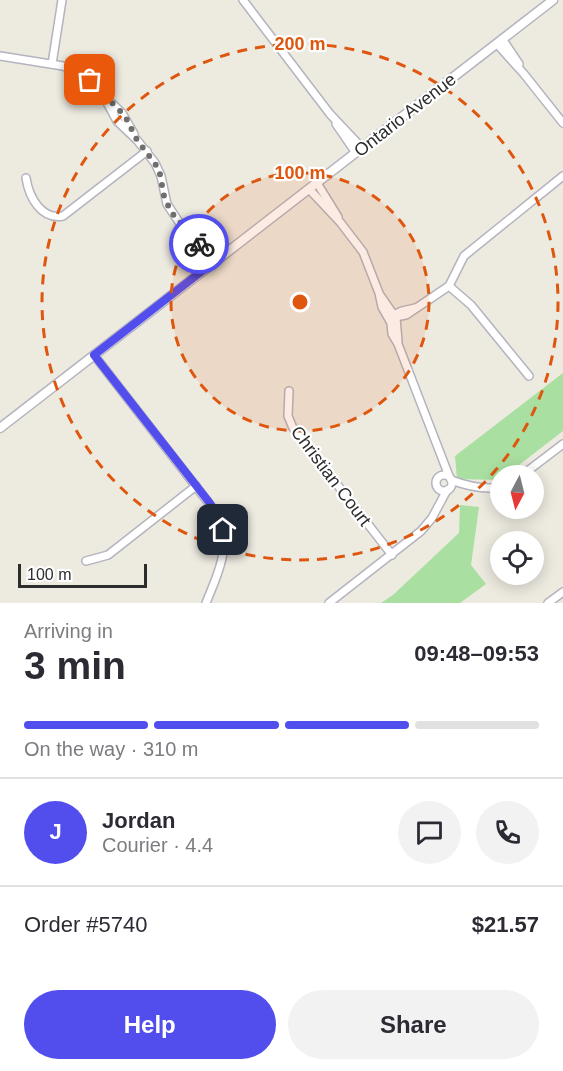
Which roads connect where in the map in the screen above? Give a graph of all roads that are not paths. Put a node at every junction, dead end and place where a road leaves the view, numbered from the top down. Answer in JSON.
{"nodes":[{"id":1,"x":62,"y":0,"type":"edge"},
{"id":2,"x":243,"y":0,"type":"edge"},
{"id":3,"x":551,"y":1,"type":"edge"},
{"id":4,"x":500,"y":42,"type":"junction"},
{"id":5,"x":0,"y":56,"type":"edge"},
{"id":6,"x":52,"y":64,"type":"junction"},
{"id":7,"x":563,"y":123,"type":"edge"},
{"id":8,"x":147,"y":151,"type":"junction"},
{"id":9,"x":359,"y":151,"type":"junction"},
{"id":10,"x":563,"y":176,"type":"edge"},
{"id":11,"x":26,"y":178,"type":"dead end"},
{"id":12,"x":313,"y":186,"type":"junction"},
{"id":13,"x":212,"y":264,"type":"junction"},
{"id":14,"x":449,"y":286,"type":"junction"},
{"id":15,"x":393,"y":317,"type":"junction"},
{"id":16,"x":94,"y":355,"type":"junction"},
{"id":17,"x":529,"y":376,"type":"dead end"},
{"id":18,"x":290,"y":391,"type":"dead end"},
{"id":19,"x":0,"y":428,"type":"edge"},
{"id":20,"x":561,"y":444,"type":"edge"},
{"id":21,"x":442,"y":462,"type":"junction"},
{"id":22,"x":535,"y":465,"type":"edge"},
{"id":23,"x":440,"y":476,"type":"junction"},
{"id":24,"x":449,"y":483,"type":"junction"},
{"id":25,"x":196,"y":486,"type":"junction"},
{"id":26,"x":439,"y":489,"type":"junction"},
{"id":27,"x":490,"y":489,"type":"edge"},
{"id":28,"x":439,"y":504,"type":"junction"},
{"id":29,"x":392,"y":555,"type":"junction"},
{"id":30,"x":86,"y":561,"type":"dead end"},
{"id":31,"x":563,"y":592,"type":"edge"},
{"id":32,"x":206,"y":603,"type":"edge"},
{"id":33,"x":329,"y":603,"type":"edge"},
{"id":34,"x":548,"y":603,"type":"edge"}],
"edges":[{"from":1,"to":6,"type":"street"},
{"from":2,"to":9,"type":"street"},
{"from":3,"to":4,"type":"street","name":"Ontario Avenue"},
{"from":4,"to":7,"type":"street"},
{"from":4,"to":9,"type":"street","name":"Ontario Avenue"},
{"from":5,"to":6,"type":"street"},
{"from":6,"to":8,"type":"street"},
{"from":8,"to":11,"type":"street"},
{"from":8,"to":13,"type":"street"},
{"from":9,"to":12,"type":"street","name":"Ontario Avenue"},
{"from":10,"to":14,"type":"street"},
{"from":12,"to":13,"type":"street","name":"Ontario Avenue"},
{"from":12,"to":15,"type":"street"},
{"from":13,"to":16,"type":"street","name":"Ontario Avenue"},
{"from":14,"to":15,"type":"street"},
{"from":14,"to":17,"type":"street"},
{"from":15,"to":21,"type":"street"},
{"from":16,"to":19,"type":"street","name":"Ontario Avenue"},
{"from":16,"to":25,"type":"street"},
{"from":18,"to":29,"type":"street","name":"Christian Court"},
{"from":20,"to":22,"type":"street"},
{"from":21,"to":23,"type":"street"},
{"from":21,"to":24,"type":"street"},
{"from":23,"to":24,"type":"street"},
{"from":23,"to":26,"type":"street"},
{"from":24,"to":26,"type":"street"},
{"from":24,"to":27,"type":"street"},
{"from":24,"to":28,"type":"street"},
{"from":25,"to":30,"type":"street"},
{"from":25,"to":32,"type":"street"},
{"from":26,"to":28,"type":"street"},
{"from":28,"to":29,"type":"street"},
{"from":29,"to":33,"type":"street"},
{"from":31,"to":34,"type":"street"}]}
